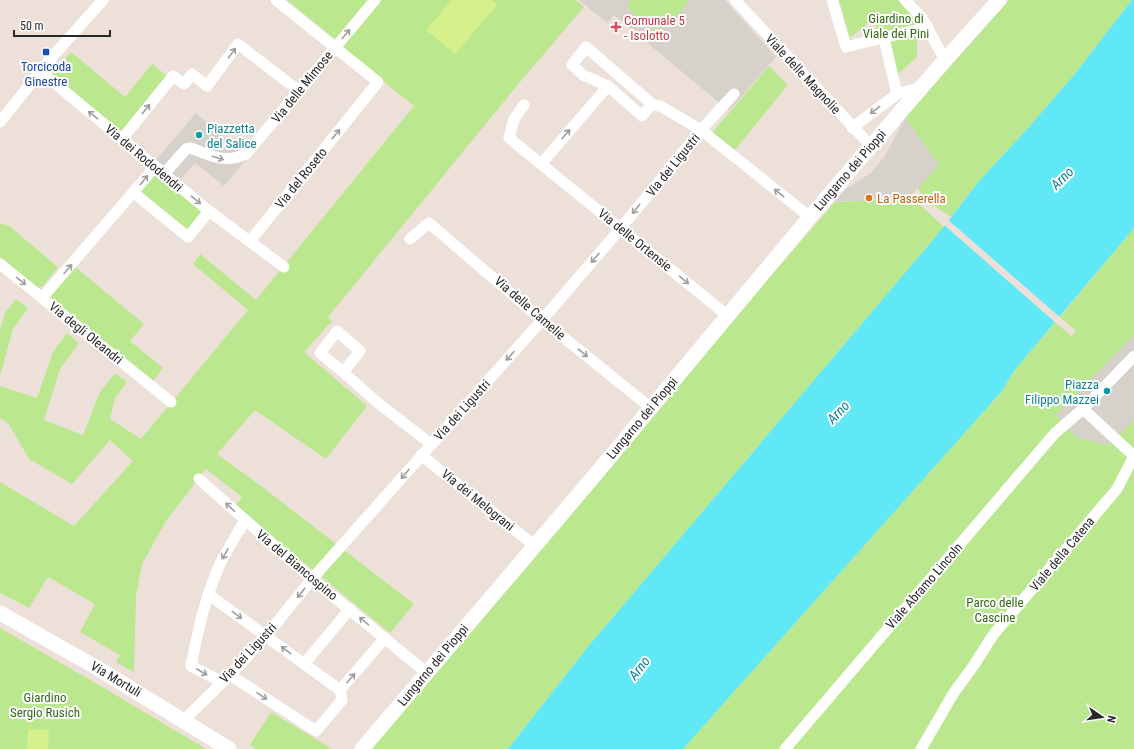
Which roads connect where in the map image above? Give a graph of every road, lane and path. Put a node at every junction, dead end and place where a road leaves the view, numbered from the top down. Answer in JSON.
{"nodes":[{"id":1,"x":103,"y":0,"type":"edge"},
{"id":2,"x":276,"y":0,"type":"edge"},
{"id":3,"x":375,"y":0,"type":"edge"},
{"id":4,"x":736,"y":0,"type":"edge"},
{"id":5,"x":832,"y":0,"type":"edge"},
{"id":6,"x":905,"y":0,"type":"edge"},
{"id":7,"x":999,"y":0,"type":"edge"},
{"id":8,"x":928,"y":27,"type":"junction"},
{"id":9,"x":884,"y":38,"type":"junction"},
{"id":10,"x":335,"y":48,"type":"junction"},
{"id":11,"x":945,"y":60,"type":"junction"},
{"id":12,"x":40,"y":71,"type":"junction"},
{"id":13,"x":608,"y":86,"type":"junction"},
{"id":14,"x":922,"y":87,"type":"junction"},
{"id":15,"x":299,"y":91,"type":"junction"},
{"id":16,"x":734,"y":94,"type":"dead end"},
{"id":17,"x":897,"y":94,"type":"junction"},
{"id":18,"x":652,"y":104,"type":"junction"},
{"id":19,"x":524,"y":105,"type":"dead end"},
{"id":20,"x":0,"y":122,"type":"edge"},
{"id":21,"x":852,"y":128,"type":"junction"},
{"id":22,"x":701,"y":130,"type":"junction"},
{"id":23,"x":122,"y":139,"type":"junction"},
{"id":24,"x":870,"y":146,"type":"junction"},
{"id":25,"x":541,"y":164,"type":"junction"},
{"id":26,"x":159,"y":171,"type":"junction"},
{"id":27,"x":134,"y":193,"type":"junction"},
{"id":28,"x":209,"y":211,"type":"junction"},
{"id":29,"x":810,"y":217,"type":"junction"},
{"id":30,"x":621,"y":228,"type":"junction"},
{"id":31,"x":410,"y":239,"type":"dead end"},
{"id":32,"x":250,"y":241,"type":"junction"},
{"id":33,"x":0,"y":264,"type":"edge"},
{"id":34,"x":284,"y":267,"type":"dead end"},
{"id":35,"x":42,"y":298,"type":"junction"},
{"id":36,"x":728,"y":316,"type":"junction"},
{"id":37,"x":542,"y":320,"type":"junction"},
{"id":38,"x":1134,"y":356,"type":"edge"},
{"id":39,"x":343,"y":372,"type":"dead end"},
{"id":40,"x":171,"y":402,"type":"dead end"},
{"id":41,"x":651,"y":408,"type":"junction"},
{"id":42,"x":1083,"y":409,"type":"junction"},
{"id":43,"x":431,"y":444,"type":"junction"},
{"id":44,"x":1134,"y":452,"type":"edge"},
{"id":45,"x":422,"y":455,"type":"junction"},
{"id":46,"x":199,"y":479,"type":"dead end"},
{"id":47,"x":245,"y":520,"type":"junction"},
{"id":48,"x":534,"y":546,"type":"junction"},
{"id":49,"x":312,"y":579,"type":"junction"},
{"id":50,"x":208,"y":594,"type":"junction"},
{"id":51,"x":350,"y":609,"type":"junction"},
{"id":52,"x":0,"y":612,"type":"edge"},
{"id":53,"x":266,"y":636,"type":"junction"},
{"id":54,"x":385,"y":638,"type":"junction"},
{"id":55,"x":304,"y":664,"type":"junction"},
{"id":56,"x":427,"y":672,"type":"junction"},
{"id":57,"x":226,"y":678,"type":"junction"},
{"id":58,"x":340,"y":690,"type":"junction"},
{"id":59,"x":184,"y":720,"type":"junction"},
{"id":60,"x":229,"y":749,"type":"edge"},
{"id":61,"x":362,"y":749,"type":"edge"},
{"id":62,"x":785,"y":749,"type":"edge"},
{"id":63,"x":921,"y":749,"type":"edge"}],
"edges":[{"from":1,"to":12,"type":"street"},
{"from":2,"to":10,"type":"street"},
{"from":10,"to":3,"type":"street","name":"Via delle Mimose","one_way":true},
{"from":4,"to":21,"type":"street","name":"Viale delle Magnolie"},
{"from":5,"to":9,"type":"street"},
{"from":6,"to":8,"type":"street"},
{"from":7,"to":11,"type":"street","name":"Lungarno dei Pioppi"},
{"from":8,"to":9,"type":"street"},
{"from":8,"to":11,"type":"street"},
{"from":9,"to":17,"type":"street"},
{"from":10,"to":15,"type":"street","name":"Via delle Mimose"},
{"from":32,"to":10,"type":"street","name":"Via del Roseto","one_way":true},
{"from":11,"to":14,"type":"street","name":"Lungarno dei Pioppi"},
{"from":12,"to":20,"type":"street"},
{"from":23,"to":12,"type":"street","name":"Via dei Rododendri","one_way":true},
{"from":13,"to":18,"type":"street"},
{"from":13,"to":18,"type":"street"},
{"from":25,"to":13,"type":"street","one_way":true},
{"from":14,"to":17,"type":"street","name":"Lungarno dei Pioppi"},
{"from":14,"to":24,"type":"street","name":"Lungarno dei Pioppi"},
{"from":23,"to":15,"type":"street","one_way":true},
{"from":26,"to":15,"type":"street","name":"Via delle Mimose","one_way":true},
{"from":16,"to":22,"type":"street","name":"Via dei Ligustri"},
{"from":17,"to":21,"type":"street","name":"Lungarno dei Pioppi","one_way":true},
{"from":18,"to":22,"type":"street"},
{"from":19,"to":25,"type":"street","name":"Via delle Ortensie"},
{"from":21,"to":24,"type":"street","name":"Viale delle Magnolie"},
{"from":29,"to":22,"type":"street","one_way":true},
{"from":22,"to":30,"type":"street","name":"Via dei Ligustri","one_way":true},
{"from":23,"to":26,"type":"street","name":"Via dei Rododendri"},
{"from":24,"to":29,"type":"street","name":"Lungarno dei Pioppi"},
{"from":25,"to":30,"type":"street","name":"Via delle Ortensie"},
{"from":27,"to":26,"type":"street","name":"Via delle Mimose","one_way":true},
{"from":26,"to":28,"type":"street","name":"Via dei Rododendri","one_way":true},
{"from":27,"to":28,"type":"street"},
{"from":35,"to":27,"type":"street","name":"Via delle Mimose","one_way":true},
{"from":28,"to":32,"type":"street","name":"Via dei Rododendri"},
{"from":29,"to":36,"type":"street","name":"Lungarno dei Pioppi"},
{"from":30,"to":36,"type":"street","name":"Via delle Ortensie","one_way":true},
{"from":30,"to":37,"type":"street","name":"Via dei Ligustri","one_way":true},
{"from":31,"to":37,"type":"street","name":"Via delle Camelie"},
{"from":32,"to":34,"type":"street"},
{"from":33,"to":35,"type":"street","name":"Via degli Oleandri","one_way":true},
{"from":35,"to":40,"type":"street","name":"Via degli Oleandri"},
{"from":36,"to":41,"type":"street","name":"Lungarno dei Pioppi"},
{"from":37,"to":41,"type":"street","name":"Via delle Camelie","one_way":true},
{"from":37,"to":43,"type":"street","name":"Via dei Ligustri","one_way":true},
{"from":38,"to":42,"type":"street","name":"Viale Abramo Lincoln"},
{"from":39,"to":43,"type":"street"},
{"from":41,"to":48,"type":"street","name":"Lungarno dei Pioppi"},
{"from":42,"to":44,"type":"street"},
{"from":42,"to":62,"type":"street","name":"Viale Abramo Lincoln"},
{"from":43,"to":45,"type":"street","name":"Via dei Ligustri"},
{"from":44,"to":63,"type":"street","name":"Viale della Catena"},
{"from":45,"to":48,"type":"street","name":"Via dei Melograni"},
{"from":45,"to":49,"type":"street","name":"Via dei Ligustri","one_way":true},
{"from":47,"to":46,"type":"street","name":"Via del Biancospino","one_way":true},
{"from":47,"to":49,"type":"street","name":"Via del Biancospino"},
{"from":47,"to":50,"type":"street","name":"Via del Biancospino","one_way":true},
{"from":48,"to":56,"type":"street","name":"Lungarno dei Pioppi"},
{"from":49,"to":51,"type":"street","name":"Via del Biancospino"},
{"from":49,"to":53,"type":"street","name":"Via dei Ligustri","one_way":true},
{"from":50,"to":53,"type":"street","one_way":true},
{"from":50,"to":57,"type":"street","name":"Via del Biancospino","one_way":true},
{"from":54,"to":51,"type":"street","name":"Via del Biancospino","one_way":true},
{"from":51,"to":55,"type":"street","name":"Via del Biancospino"},
{"from":52,"to":59,"type":"street","name":"Via Mortuli"},
{"from":55,"to":53,"type":"street","one_way":true},
{"from":53,"to":57,"type":"street","name":"Via dei Ligustri"},
{"from":54,"to":56,"type":"street","name":"Via del Biancospino"},
{"from":58,"to":54,"type":"street","name":"Via del Biancospino","one_way":true},
{"from":55,"to":58,"type":"street"},
{"from":56,"to":61,"type":"street","name":"Lungarno dei Pioppi"},
{"from":57,"to":58,"type":"street","name":"Via del Biancospino","one_way":true},
{"from":57,"to":59,"type":"street","name":"Via dei Ligustri"},
{"from":59,"to":60,"type":"street","name":"Via Mortuli"}]}
